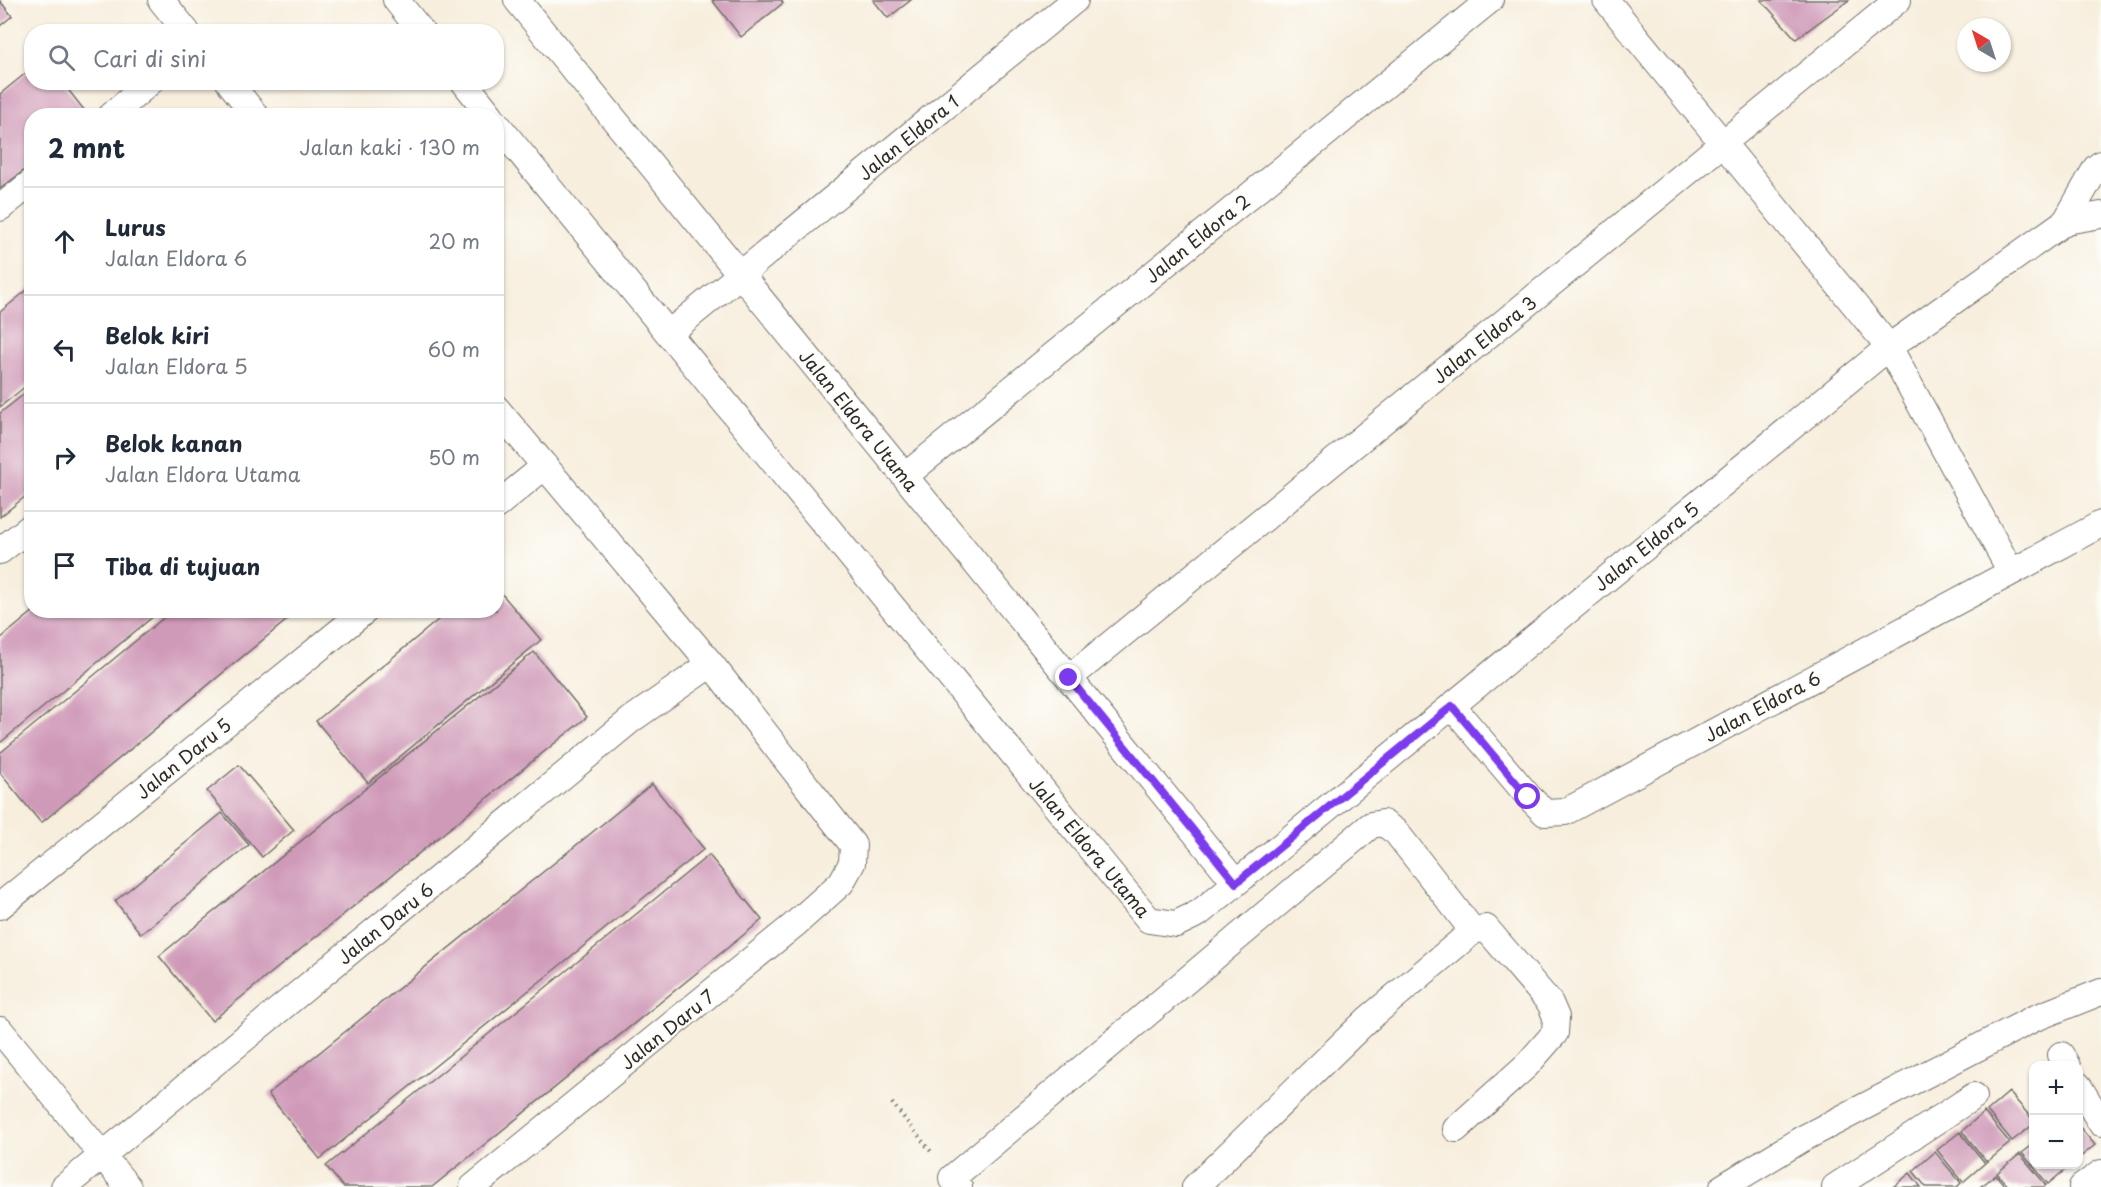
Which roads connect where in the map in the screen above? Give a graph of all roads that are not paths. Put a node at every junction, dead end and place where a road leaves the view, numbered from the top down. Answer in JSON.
{"nodes":[{"id":1,"x":161,"y":0,"type":"edge"},
{"id":2,"x":396,"y":0,"type":"edge"},
{"id":3,"x":518,"y":0,"type":"edge"},
{"id":4,"x":1076,"y":0,"type":"edge"},
{"id":5,"x":1490,"y":0,"type":"edge"},
{"id":6,"x":1606,"y":0,"type":"edge"},
{"id":7,"x":1898,"y":0,"type":"edge"},
{"id":8,"x":180,"y":24,"type":"edge"},
{"id":9,"x":416,"y":24,"type":"edge"},
{"id":10,"x":141,"y":90,"type":"edge"},
{"id":11,"x":235,"y":90,"type":"edge"},
{"id":12,"x":470,"y":90,"type":"edge"},
{"id":13,"x":120,"y":108,"type":"edge"},
{"id":14,"x":250,"y":108,"type":"edge"},
{"id":15,"x":485,"y":108,"type":"edge"},
{"id":16,"x":504,"y":133,"type":"edge"},
{"id":17,"x":1723,"y":143,"type":"junction"},
{"id":18,"x":2101,"y":164,"type":"edge"},
{"id":19,"x":24,"y":188,"type":"edge"},
{"id":20,"x":0,"y":208,"type":"edge"},
{"id":21,"x":2101,"y":215,"type":"edge"},
{"id":22,"x":2066,"y":221,"type":"junction"},
{"id":23,"x":741,"y":274,"type":"junction"},
{"id":24,"x":669,"y":333,"type":"junction"},
{"id":25,"x":1889,"y":347,"type":"junction"},
{"id":26,"x":504,"y":417,"type":"edge"},
{"id":27,"x":545,"y":466,"type":"junction"},
{"id":28,"x":904,"y":476,"type":"junction"},
{"id":29,"x":504,"y":499,"type":"edge"},
{"id":30,"x":2101,"y":524,"type":"edge"},
{"id":31,"x":24,"y":532,"type":"edge"},
{"id":32,"x":0,"y":551,"type":"edge"},
{"id":33,"x":2011,"y":572,"type":"junction"},
{"id":34,"x":356,"y":618,"type":"edge"},
{"id":35,"x":711,"y":664,"type":"junction"},
{"id":36,"x":1069,"y":678,"type":"junction"},
{"id":37,"x":1452,"y":706,"type":"junction"},
{"id":38,"x":1236,"y":883,"type":"junction"},
{"id":39,"x":0,"y":906,"type":"edge"},
{"id":40,"x":1473,"y":931,"type":"junction"},
{"id":41,"x":2101,"y":992,"type":"edge"},
{"id":42,"x":0,"y":1030,"type":"edge"},
{"id":43,"x":2083,"y":1092,"type":"edge"},
{"id":44,"x":1974,"y":1096,"type":"dead end"},
{"id":45,"x":2101,"y":1123,"type":"edge"},
{"id":46,"x":1456,"y":1129,"type":"dead end"},
{"id":47,"x":102,"y":1155,"type":"junction"},
{"id":48,"x":2101,"y":1173,"type":"edge"},
{"id":49,"x":956,"y":1183,"type":"edge"},
{"id":50,"x":64,"y":1187,"type":"edge"},
{"id":51,"x":128,"y":1187,"type":"edge"},
{"id":52,"x":473,"y":1187,"type":"edge"},
{"id":53,"x":1195,"y":1187,"type":"edge"},
{"id":54,"x":1723,"y":1187,"type":"edge"},
{"id":55,"x":1835,"y":1187,"type":"edge"},
{"id":56,"x":2082,"y":1187,"type":"edge"}],
"edges":[{"from":1,"to":8,"type":"street"},
{"from":2,"to":9,"type":"street"},
{"from":3,"to":23,"type":"street","name":"Jalan Eldora Utama"},
{"from":4,"to":23,"type":"street","name":"Jalan Eldora 1"},
{"from":5,"to":28,"type":"street","name":"Jalan Eldora 2"},
{"from":6,"to":17,"type":"street"},
{"from":7,"to":17,"type":"street","name":"Jalan Eldora 3"},
{"from":10,"to":13,"type":"street"},
{"from":11,"to":14,"type":"street"},
{"from":12,"to":15,"type":"street"},
{"from":16,"to":24,"type":"street","name":"Jalan Eldora Utama"},
{"from":17,"to":25,"type":"street"},
{"from":17,"to":36,"type":"street","name":"Jalan Eldora 3"},
{"from":18,"to":22,"type":"street","name":"Jalan Eldora 5"},
{"from":19,"to":20,"type":"street"},
{"from":21,"to":22,"type":"street","name":"Jalan Eldora 5"},
{"from":22,"to":25,"type":"street","name":"Jalan Eldora 5"},
{"from":23,"to":24,"type":"street","name":"Jalan Eldora 1"},
{"from":23,"to":28,"type":"street","name":"Jalan Eldora Utama"},
{"from":24,"to":38,"type":"street","name":"Jalan Eldora Utama"},
{"from":25,"to":33,"type":"street"},
{"from":25,"to":37,"type":"street","name":"Jalan Eldora 5"},
{"from":26,"to":27,"type":"street"},
{"from":27,"to":29,"type":"street"},
{"from":27,"to":35,"type":"street"},
{"from":28,"to":36,"type":"street","name":"Jalan Eldora Utama"},
{"from":30,"to":33,"type":"street","name":"Jalan Eldora 6"},
{"from":31,"to":32,"type":"street"},
{"from":33,"to":37,"type":"street","name":"Jalan Eldora 6"},
{"from":34,"to":39,"type":"street","name":"Jalan Daru 5"},
{"from":35,"to":47,"type":"street","name":"Jalan Daru 6"},
{"from":35,"to":52,"type":"street","name":"Jalan Daru 7"},
{"from":36,"to":38,"type":"street","name":"Jalan Eldora Utama"},
{"from":37,"to":38,"type":"street","name":"Jalan Eldora 5"},
{"from":40,"to":46,"type":"street"},
{"from":40,"to":49,"type":"street"},
{"from":40,"to":53,"type":"street"},
{"from":41,"to":54,"type":"street"},
{"from":42,"to":47,"type":"street"},
{"from":43,"to":45,"type":"street"},
{"from":44,"to":55,"type":"street"},
{"from":47,"to":50,"type":"street","name":"Jalan Daru 6"},
{"from":47,"to":51,"type":"street"},
{"from":48,"to":56,"type":"street"}]}
